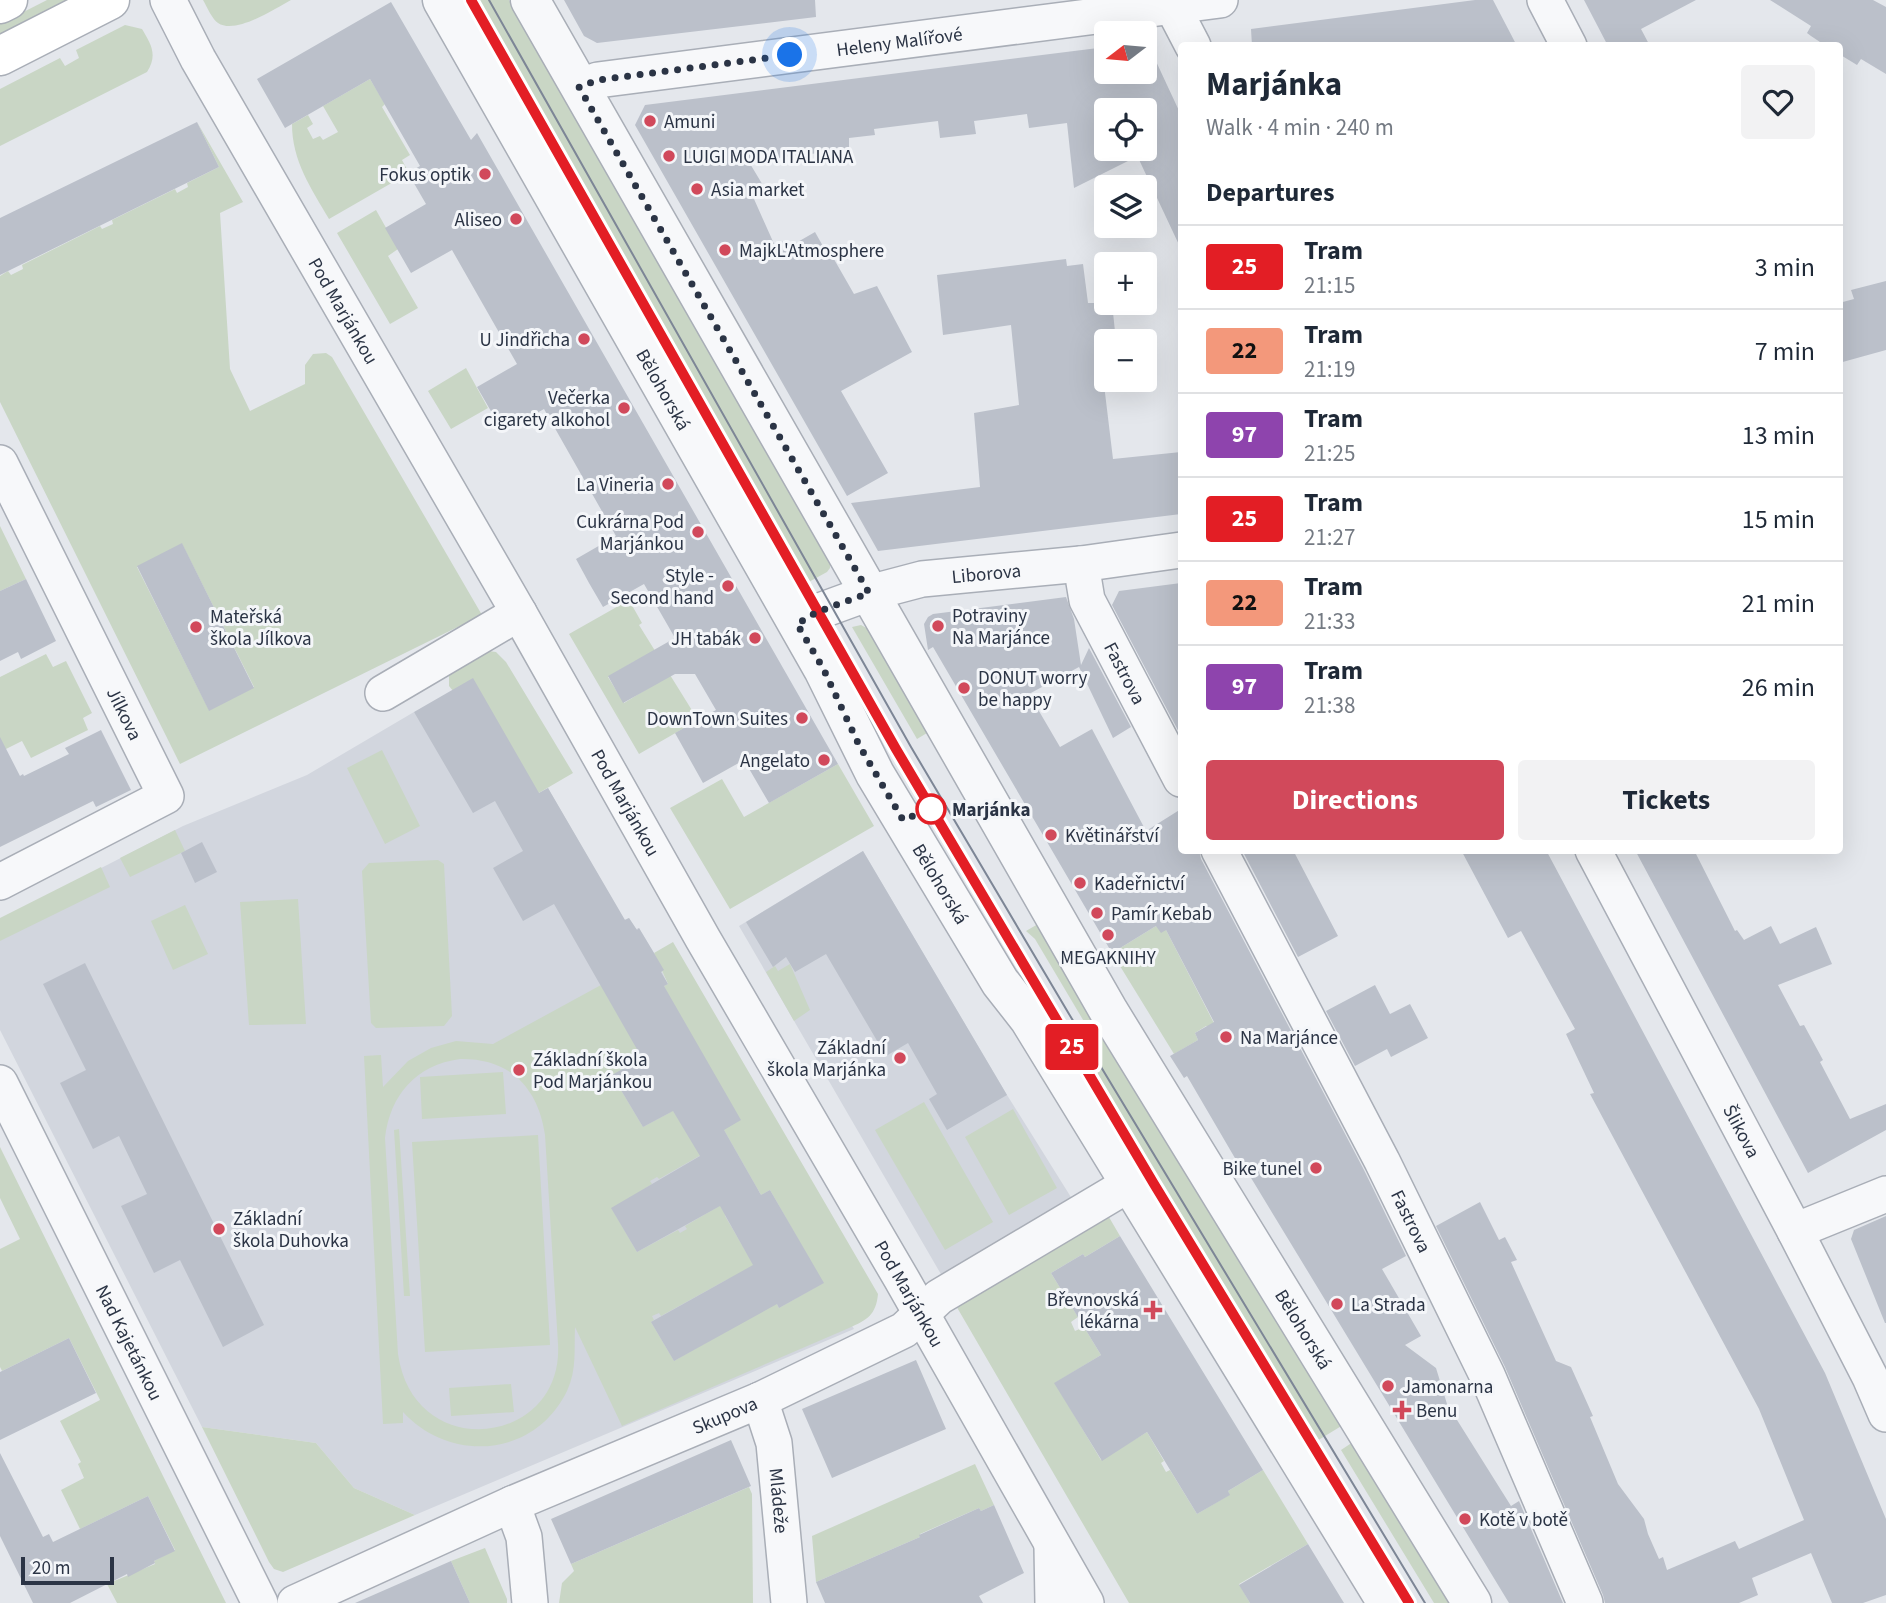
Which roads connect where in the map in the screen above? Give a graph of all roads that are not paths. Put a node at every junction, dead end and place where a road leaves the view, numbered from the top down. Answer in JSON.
{"nodes":[{"id":1,"x":8,"y":0,"type":"edge"},
{"id":2,"x":110,"y":0,"type":"edge"},
{"id":3,"x":168,"y":0,"type":"edge"},
{"id":4,"x":442,"y":0,"type":"edge"},
{"id":5,"x":530,"y":0,"type":"edge"},
{"id":6,"x":1220,"y":0,"type":"edge"},
{"id":7,"x":1545,"y":0,"type":"edge"},
{"id":8,"x":1172,"y":3,"type":"edge"},
{"id":9,"x":0,"y":4,"type":"edge"},
{"id":10,"x":1191,"y":42,"type":"edge"},
{"id":11,"x":1567,"y":42,"type":"edge"},
{"id":12,"x":0,"y":56,"type":"edge"},
{"id":13,"x":579,"y":87,"type":"junction"},
{"id":14,"x":0,"y":463,"type":"edge"},
{"id":15,"x":1178,"y":550,"type":"edge"},
{"id":16,"x":1081,"y":564,"type":"junction"},
{"id":17,"x":869,"y":593,"type":"junction"},
{"id":18,"x":519,"y":612,"type":"junction"},
{"id":19,"x":797,"y":624,"type":"junction"},
{"id":20,"x":383,"y":692,"type":"dead end"},
{"id":21,"x":1178,"y":773,"type":"edge"},
{"id":22,"x":1221,"y":854,"type":"edge"},
{"id":23,"x":1595,"y":854,"type":"edge"},
{"id":24,"x":0,"y":881,"type":"edge"},
{"id":25,"x":0,"y":1083,"type":"edge"},
{"id":26,"x":1131,"y":1183,"type":"junction"},
{"id":27,"x":1886,"y":1194,"type":"edge"},
{"id":28,"x":1795,"y":1231,"type":"junction"},
{"id":29,"x":922,"y":1315,"type":"junction"},
{"id":30,"x":760,"y":1400,"type":"junction"},
{"id":31,"x":1886,"y":1414,"type":"edge"},
{"id":32,"x":512,"y":1504,"type":"junction"},
{"id":33,"x":1052,"y":1544,"type":"junction"},
{"id":34,"x":260,"y":1603,"type":"edge"},
{"id":35,"x":295,"y":1603,"type":"edge"},
{"id":36,"x":530,"y":1603,"type":"edge"},
{"id":37,"x":789,"y":1603,"type":"edge"},
{"id":38,"x":1053,"y":1603,"type":"edge"},
{"id":39,"x":1086,"y":1603,"type":"edge"},
{"id":40,"x":1387,"y":1603,"type":"edge"},
{"id":41,"x":1472,"y":1603,"type":"edge"},
{"id":42,"x":1585,"y":1603,"type":"edge"}],
"edges":[{"from":1,"to":9,"type":"main road"},
{"from":2,"to":12,"type":"main road"},
{"from":3,"to":18,"type":"street","name":"Pod Marjánkou"},
{"from":4,"to":19,"type":"street","name":"Bělohorská"},
{"from":5,"to":13,"type":"street","name":"Bělohorská"},
{"from":6,"to":8,"type":"street","name":"Heleny Malířové"},
{"from":7,"to":11,"type":"street"},
{"from":8,"to":10,"type":"street"},
{"from":8,"to":13,"type":"street","name":"Heleny Malířové"},
{"from":13,"to":17,"type":"street","name":"Bělohorská"},
{"from":14,"to":24,"type":"street","name":"Jílkova"},
{"from":15,"to":16,"type":"street","name":"Liborova"},
{"from":16,"to":17,"type":"street","name":"Liborova"},
{"from":16,"to":21,"type":"street","name":"Fastrova"},
{"from":17,"to":19,"type":"street","name":"Liborova"},
{"from":17,"to":41,"type":"street","name":"Bělohorská"},
{"from":18,"to":20,"type":"street"},
{"from":18,"to":29,"type":"street","name":"Pod Marjánkou"},
{"from":19,"to":26,"type":"street","name":"Bělohorská"},
{"from":22,"to":42,"type":"street","name":"Fastrova"},
{"from":23,"to":28,"type":"street","name":"Šlikova"},
{"from":25,"to":34,"type":"street","name":"Nad Kajetánkou"},
{"from":26,"to":29,"type":"street","name":"Skupova"},
{"from":26,"to":40,"type":"street","name":"Bělohorská"},
{"from":27,"to":28,"type":"street"},
{"from":28,"to":31,"type":"street","name":"Šlikova"},
{"from":29,"to":30,"type":"street","name":"Skupova"},
{"from":29,"to":33,"type":"street","name":"Pod Marjánkou"},
{"from":30,"to":32,"type":"street","name":"Skupova"},
{"from":30,"to":37,"type":"street","name":"Mládeže"},
{"from":32,"to":35,"type":"street","name":"Skupova"},
{"from":32,"to":36,"type":"street"},
{"from":33,"to":38,"type":"street"},
{"from":33,"to":39,"type":"street","name":"Pod Marjánkou"}]}
